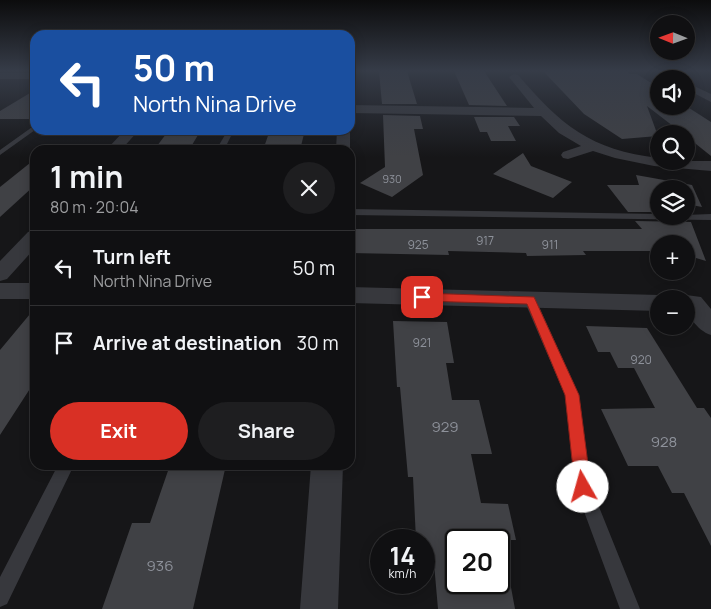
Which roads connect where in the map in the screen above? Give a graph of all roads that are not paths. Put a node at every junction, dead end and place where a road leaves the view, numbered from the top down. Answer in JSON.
{"nodes":[{"id":1,"x":534,"y":99,"type":"edge"},
{"id":2,"x":355,"y":110,"type":"edge"},
{"id":3,"x":546,"y":112,"type":"junction"},
{"id":4,"x":30,"y":131,"type":"edge"},
{"id":5,"x":127,"y":135,"type":"edge"},
{"id":6,"x":118,"y":145,"type":"edge"},
{"id":7,"x":595,"y":146,"type":"junction"},
{"id":8,"x":0,"y":153,"type":"edge"},
{"id":9,"x":568,"y":154,"type":"dead end"},
{"id":10,"x":711,"y":166,"type":"edge"},
{"id":11,"x":355,"y":212,"type":"edge"},
{"id":12,"x":711,"y":217,"type":"edge"},
{"id":13,"x":30,"y":241,"type":"edge"},
{"id":14,"x":0,"y":274,"type":"edge"},
{"id":15,"x":0,"y":291,"type":"edge"},
{"id":16,"x":30,"y":291,"type":"edge"},
{"id":17,"x":355,"y":295,"type":"edge"},
{"id":18,"x":530,"y":300,"type":"junction"},
{"id":19,"x":650,"y":303,"type":"edge"},
{"id":20,"x":695,"y":309,"type":"edge"},
{"id":21,"x":711,"y":326,"type":"edge"},
{"id":22,"x":64,"y":470,"type":"edge"},
{"id":23,"x":327,"y":470,"type":"edge"},
{"id":24,"x":0,"y":597,"type":"edge"},
{"id":25,"x":319,"y":609,"type":"edge"},
{"id":26,"x":630,"y":609,"type":"edge"}],
"edges":[{"from":1,"to":3,"type":"street"},
{"from":2,"to":3,"type":"street"},
{"from":3,"to":7,"type":"street"},
{"from":4,"to":8,"type":"lane"},
{"from":5,"to":6,"type":"street"},
{"from":7,"to":9,"type":"street"},
{"from":7,"to":10,"type":"street"},
{"from":11,"to":12,"type":"lane"},
{"from":13,"to":14,"type":"street"},
{"from":15,"to":16,"type":"street"},
{"from":17,"to":18,"type":"street"},
{"from":18,"to":19,"type":"street"},
{"from":18,"to":26,"type":"lane"},
{"from":20,"to":21,"type":"street"},
{"from":22,"to":24,"type":"lane"},
{"from":23,"to":25,"type":"street"}]}
